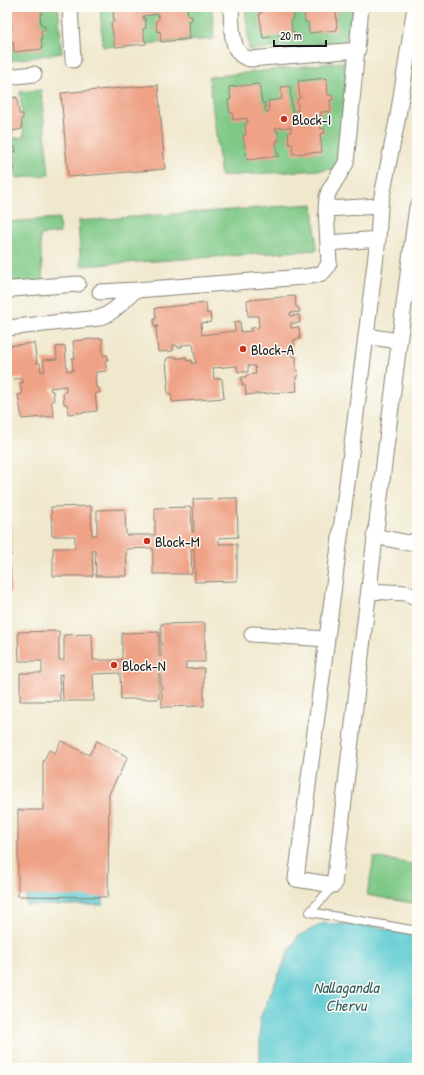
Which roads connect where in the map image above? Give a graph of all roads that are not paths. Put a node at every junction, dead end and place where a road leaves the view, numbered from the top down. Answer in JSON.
{"nodes":[{"id":1,"x":70,"y":7,"type":"edge"},
{"id":2,"x":231,"y":7,"type":"edge"},
{"id":3,"x":361,"y":7,"type":"edge"},
{"id":4,"x":415,"y":7,"type":"edge"},
{"id":5,"x":358,"y":50,"type":"junction"},
{"id":6,"x":73,"y":60,"type":"dead end"},
{"id":7,"x":34,"y":74,"type":"dead end"},
{"id":8,"x":7,"y":77,"type":"edge"},
{"id":9,"x":380,"y":206,"type":"junction"},
{"id":10,"x":417,"y":206,"type":"edge"},
{"id":11,"x":326,"y":209,"type":"junction"},
{"id":12,"x":378,"y":239,"type":"junction"},
{"id":13,"x":328,"y":243,"type":"junction"},
{"id":14,"x":78,"y":284,"type":"dead end"},
{"id":15,"x":136,"y":290,"type":"junction"},
{"id":16,"x":7,"y":292,"type":"edge"},
{"id":17,"x":100,"y":292,"type":"dead end"},
{"id":18,"x":7,"y":328,"type":"edge"},
{"id":19,"x":366,"y":336,"type":"junction"},
{"id":20,"x":398,"y":341,"type":"junction"},
{"id":21,"x":374,"y":536,"type":"junction"},
{"id":22,"x":417,"y":540,"type":"edge"},
{"id":23,"x":369,"y":591,"type":"junction"},
{"id":24,"x":417,"y":598,"type":"edge"},
{"id":25,"x":252,"y":634,"type":"dead end"},
{"id":26,"x":327,"y":639,"type":"junction"},
{"id":27,"x":334,"y":885,"type":"junction"},
{"id":28,"x":417,"y":931,"type":"edge"}],
"edges":[{"from":1,"to":6,"type":"street"},
{"from":2,"to":5,"type":"street"},
{"from":3,"to":5,"type":"street"},
{"from":4,"to":9,"type":"street"},
{"from":5,"to":11,"type":"street"},
{"from":7,"to":8,"type":"street"},
{"from":9,"to":11,"type":"street"},
{"from":9,"to":12,"type":"street"},
{"from":10,"to":20,"type":"street"},
{"from":11,"to":13,"type":"street"},
{"from":12,"to":13,"type":"street"},
{"from":12,"to":19,"type":"street"},
{"from":13,"to":15,"type":"street"},
{"from":14,"to":16,"type":"street"},
{"from":15,"to":17,"type":"street"},
{"from":15,"to":18,"type":"street"},
{"from":19,"to":20,"type":"street"},
{"from":19,"to":26,"type":"street"},
{"from":20,"to":21,"type":"street"},
{"from":21,"to":22,"type":"street"},
{"from":21,"to":23,"type":"street"},
{"from":23,"to":24,"type":"street"},
{"from":23,"to":27,"type":"street"},
{"from":25,"to":26,"type":"street"},
{"from":26,"to":27,"type":"street"},
{"from":27,"to":28,"type":"lane"}]}
